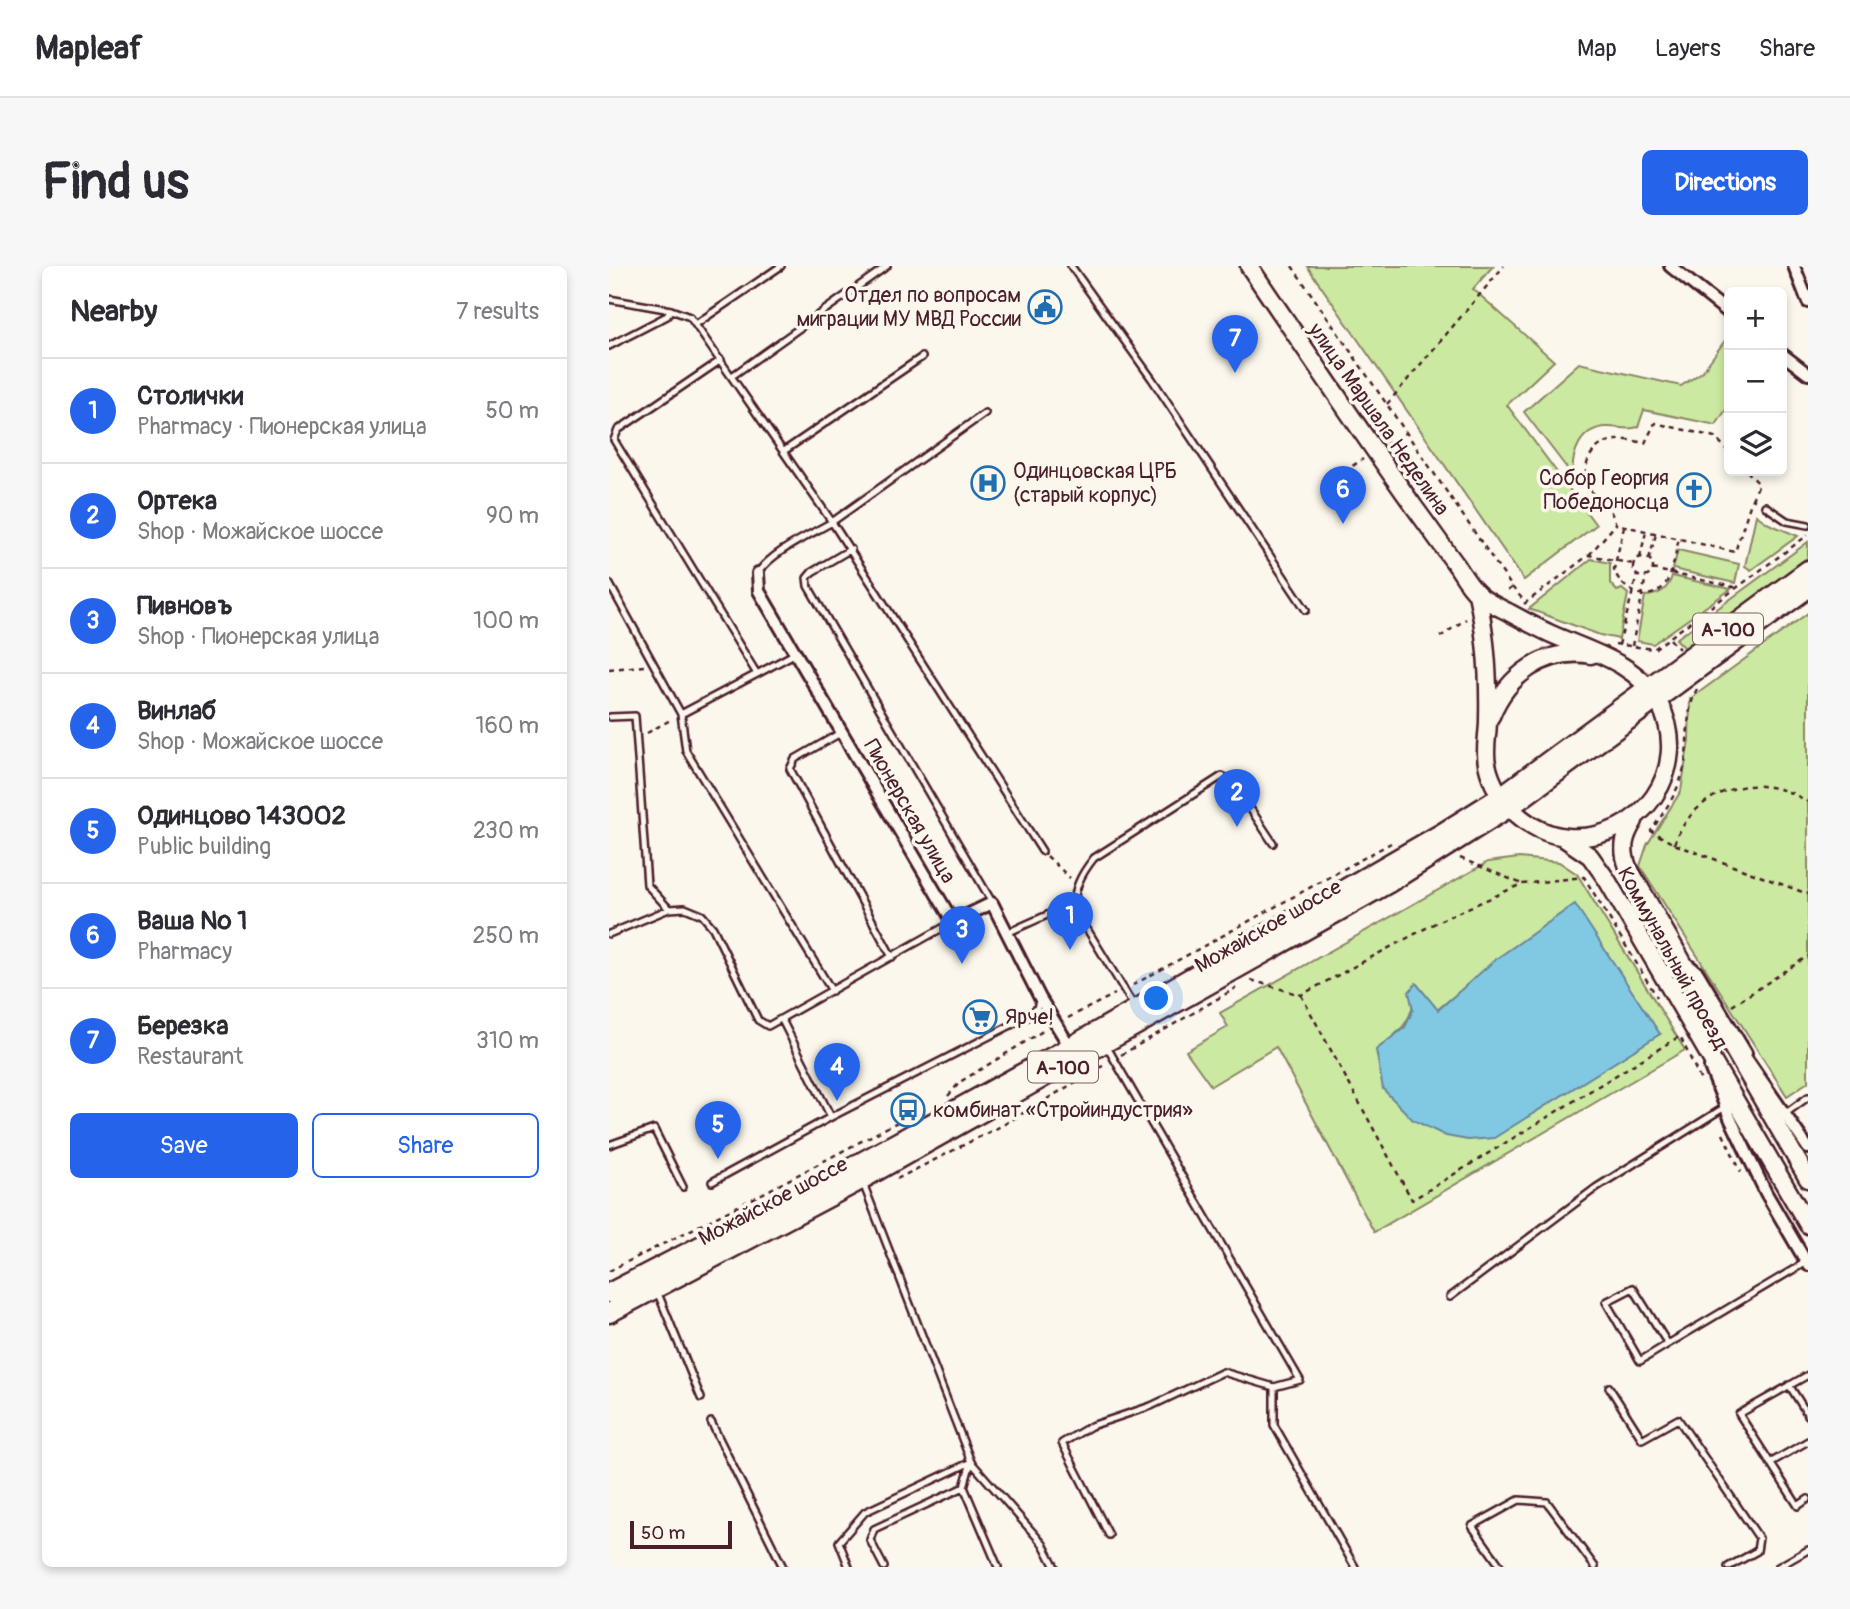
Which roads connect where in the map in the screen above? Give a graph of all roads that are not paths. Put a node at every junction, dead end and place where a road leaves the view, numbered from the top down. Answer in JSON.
{"nodes":[{"id":1,"x":781,"y":266,"type":"edge"},
{"id":2,"x":887,"y":266,"type":"edge"},
{"id":3,"x":1072,"y":266,"type":"edge"},
{"id":4,"x":1249,"y":266,"type":"edge"},
{"id":5,"x":1670,"y":266,"type":"edge"},
{"id":6,"x":1794,"y":266,"type":"edge"},
{"id":7,"x":609,"y":299,"type":"edge"},
{"id":8,"x":1808,"y":302,"type":"edge"},
{"id":9,"x":1724,"y":309,"type":"edge"},
{"id":10,"x":671,"y":310,"type":"junction"},
{"id":11,"x":696,"y":324,"type":"junction"},
{"id":12,"x":609,"y":346,"type":"edge"},
{"id":13,"x":922,"y":357,"type":"dead end"},
{"id":14,"x":1787,"y":358,"type":"edge"},
{"id":15,"x":721,"y":359,"type":"junction"},
{"id":16,"x":1808,"y":374,"type":"edge"},
{"id":17,"x":732,"y":376,"type":"junction"},
{"id":18,"x":985,"y":413,"type":"dead end"},
{"id":19,"x":783,"y":451,"type":"junction"},
{"id":20,"x":1765,"y":506,"type":"road end"},
{"id":21,"x":832,"y":522,"type":"junction"},
{"id":22,"x":1808,"y":525,"type":"edge"},
{"id":23,"x":851,"y":550,"type":"junction"},
{"id":24,"x":1808,"y":570,"type":"edge"},
{"id":25,"x":758,"y":573,"type":"joint"},
{"id":26,"x":609,"y":583,"type":"edge"},
{"id":27,"x":1808,"y":588,"type":"edge"},
{"id":28,"x":1482,"y":602,"type":"junction"},
{"id":29,"x":1306,"y":610,"type":"dead end"},
{"id":30,"x":1606,"y":650,"type":"junction"},
{"id":31,"x":795,"y":653,"type":"junction"},
{"id":32,"x":757,"y":674,"type":"junction"},
{"id":33,"x":1653,"y":694,"type":"junction"},
{"id":34,"x":681,"y":714,"type":"junction"},
{"id":35,"x":610,"y":717,"type":"edge"},
{"id":36,"x":1488,"y":722,"type":"junction"},
{"id":37,"x":842,"y":732,"type":"junction"},
{"id":38,"x":1505,"y":802,"type":"junction"},
{"id":39,"x":1638,"y":816,"type":"junction"},
{"id":40,"x":1560,"y":836,"type":"junction"},
{"id":41,"x":1273,"y":843,"type":"dead end"},
{"id":42,"x":1042,"y":851,"type":"road end"},
{"id":43,"x":992,"y":902,"type":"junction"},
{"id":44,"x":1074,"y":904,"type":"junction"},
{"id":45,"x":669,"y":909,"type":"junction"},
{"id":46,"x":953,"y":922,"type":"junction"},
{"id":47,"x":1007,"y":933,"type":"junction"},
{"id":48,"x":609,"y":934,"type":"edge"},
{"id":49,"x":892,"y":957,"type":"junction"},
{"id":50,"x":1686,"y":966,"type":"junction"},
{"id":51,"x":1664,"y":978,"type":"junction"},
{"id":52,"x":832,"y":991,"type":"junction"},
{"id":53,"x":1040,"y":998,"type":"junction"},
{"id":54,"x":1711,"y":1008,"type":"junction"},
{"id":55,"x":1135,"y":1009,"type":"junction"},
{"id":56,"x":782,"y":1020,"type":"junction"},
{"id":57,"x":1727,"y":1036,"type":"junction"},
{"id":58,"x":1105,"y":1044,"type":"junction"},
{"id":59,"x":1070,"y":1047,"type":"junction"},
{"id":60,"x":1705,"y":1049,"type":"junction"},
{"id":61,"x":1756,"y":1070,"type":"junction"},
{"id":62,"x":1808,"y":1097,"type":"edge"},
{"id":63,"x":1721,"y":1110,"type":"junction"},
{"id":64,"x":1786,"y":1113,"type":"junction"},
{"id":65,"x":831,"y":1117,"type":"junction"},
{"id":66,"x":609,"y":1145,"type":"edge"},
{"id":67,"x":1808,"y":1148,"type":"edge"},
{"id":68,"x":1808,"y":1179,"type":"edge"},
{"id":69,"x":861,"y":1180,"type":"junction"},
{"id":70,"x":712,"y":1182,"type":"dead end"},
{"id":71,"x":683,"y":1186,"type":"dead end"},
{"id":72,"x":1808,"y":1225,"type":"edge"},
{"id":73,"x":1807,"y":1264,"type":"edge"},
{"id":74,"x":613,"y":1288,"type":"edge"},
{"id":75,"x":656,"y":1289,"type":"junction"},
{"id":76,"x":1450,"y":1297,"type":"dead end"},
{"id":77,"x":609,"y":1313,"type":"edge"},
{"id":78,"x":1668,"y":1344,"type":"junction"},
{"id":79,"x":1808,"y":1375,"type":"edge"},
{"id":80,"x":1789,"y":1385,"type":"junction"},
{"id":81,"x":1274,"y":1387,"type":"junction"},
{"id":82,"x":1609,"y":1387,"type":"dead end"},
{"id":83,"x":701,"y":1398,"type":"dead end"},
{"id":84,"x":1808,"y":1415,"type":"edge"},
{"id":85,"x":711,"y":1422,"type":"dead end"},
{"id":86,"x":1808,"y":1441,"type":"edge"},
{"id":87,"x":971,"y":1462,"type":"junction"},
{"id":88,"x":1770,"y":1463,"type":"junction"},
{"id":89,"x":964,"y":1487,"type":"junction"},
{"id":90,"x":1808,"y":1499,"type":"edge"},
{"id":91,"x":1108,"y":1535,"type":"dead end"},
{"id":92,"x":1808,"y":1550,"type":"edge"},
{"id":93,"x":783,"y":1567,"type":"edge"},
{"id":94,"x":849,"y":1567,"type":"edge"},
{"id":95,"x":884,"y":1567,"type":"edge"},
{"id":96,"x":998,"y":1567,"type":"edge"},
{"id":97,"x":1055,"y":1567,"type":"edge"},
{"id":98,"x":1355,"y":1567,"type":"edge"},
{"id":99,"x":1501,"y":1567,"type":"edge"},
{"id":100,"x":1595,"y":1567,"type":"edge"},
{"id":101,"x":1728,"y":1567,"type":"edge"},
{"id":102,"x":1778,"y":1567,"type":"edge"}],
"edges":[{"from":1,"to":11,"type":"lane"},
{"from":2,"to":17,"type":"lane"},
{"from":3,"to":29,"type":"lane"},
{"from":4,"to":28,"type":"main road","name":"улица Маршала Неделина"},
{"from":5,"to":9,"type":"street"},
{"from":6,"to":8,"type":"street"},
{"from":7,"to":10,"type":"lane"},
{"from":10,"to":11,"type":"lane"},
{"from":10,"to":12,"type":"lane"},
{"from":11,"to":15,"type":"lane"},
{"from":13,"to":19,"type":"lane"},
{"from":14,"to":16,"type":"street"},
{"from":15,"to":17,"type":"lane"},
{"from":15,"to":32,"type":"lane"},
{"from":17,"to":19,"type":"lane"},
{"from":18,"to":21,"type":"lane"},
{"from":19,"to":21,"type":"lane"},
{"from":20,"to":22,"type":"lane"},
{"from":21,"to":23,"type":"lane"},
{"from":21,"to":25,"type":"lane"},
{"from":23,"to":42,"type":"lane"},
{"from":23,"to":43,"type":"lane"},
{"from":24,"to":33,"type":"main road","name":"Можайское шоссе","number":"А-100"},
{"from":25,"to":31,"type":"street","name":"Пионерская улица"},
{"from":26,"to":34,"type":"lane"},
{"from":27,"to":33,"type":"main road","name":"Можайское шоссе","number":"А-100"},
{"from":28,"to":30,"type":"main road"},
{"from":28,"to":36,"type":"main road"},
{"from":30,"to":33,"type":"main road"},
{"from":30,"to":36,"type":"main road"},
{"from":31,"to":32,"type":"lane"},
{"from":31,"to":37,"type":"street","name":"Пионерская улица"},
{"from":32,"to":34,"type":"lane"},
{"from":33,"to":38,"type":"main road","name":"Можайское шоссе","number":"А-100"},
{"from":33,"to":39,"type":"main road"},
{"from":34,"to":52,"type":"lane"},
{"from":35,"to":45,"type":"lane"},
{"from":36,"to":38,"type":"main road"},
{"from":37,"to":46,"type":"street","name":"Пионерская улица"},
{"from":37,"to":49,"type":"lane"},
{"from":38,"to":40,"type":"main road"},
{"from":38,"to":55,"type":"main road","name":"Можайское шоссе","number":"А-100"},
{"from":38,"to":58,"type":"main road","name":"Можайское шоссе","number":"А-100"},
{"from":39,"to":40,"type":"main road"},
{"from":39,"to":50,"type":"main road","name":"Коммунальный проезд"},
{"from":40,"to":51,"type":"main road","name":"Коммунальный проезд"},
{"from":41,"to":44,"type":"lane"},
{"from":43,"to":46,"type":"street"},
{"from":43,"to":47,"type":"street"},
{"from":44,"to":47,"type":"lane"},
{"from":44,"to":55,"type":"lane"},
{"from":45,"to":48,"type":"lane"},
{"from":45,"to":56,"type":"lane"},
{"from":46,"to":49,"type":"lane"},
{"from":47,"to":53,"type":"street"},
{"from":49,"to":52,"type":"lane"},
{"from":50,"to":51,"type":"street"},
{"from":50,"to":54,"type":"main road","name":"Коммунальный проезд"},
{"from":50,"to":61,"type":"street"},
{"from":51,"to":60,"type":"main road","name":"Коммунальный проезд"},
{"from":52,"to":56,"type":"lane"},
{"from":53,"to":59,"type":"street"},
{"from":53,"to":65,"type":"lane"},
{"from":54,"to":57,"type":"main road"},
{"from":54,"to":61,"type":"street","name":"Коммунальный проезд"},
{"from":55,"to":59,"type":"main road","name":"Можайское шоссе","number":"А-100"},
{"from":56,"to":65,"type":"lane"},
{"from":57,"to":60,"type":"street"},
{"from":57,"to":68,"type":"main road"},
{"from":58,"to":69,"type":"main road","name":"Можайское шоссе","number":"А-100"},
{"from":58,"to":81,"type":"lane"},
{"from":59,"to":74,"type":"main road","name":"Можайское шоссе","number":"А-100"},
{"from":60,"to":63,"type":"street","name":"Коммунальный проезд"},
{"from":60,"to":72,"type":"main road"},
{"from":61,"to":64,"type":"street","name":"Коммунальный проезд"},
{"from":62,"to":64,"type":"lane"},
{"from":63,"to":73,"type":"street","name":"Коммунальный проезд"},
{"from":63,"to":76,"type":"lane"},
{"from":64,"to":67,"type":"street","name":"Коммунальный проезд"},
{"from":65,"to":70,"type":"lane"},
{"from":66,"to":71,"type":"lane"},
{"from":69,"to":75,"type":"main road","name":"Можайское шоссе","number":"А-100"},
{"from":69,"to":87,"type":"lane"},
{"from":73,"to":78,"type":"lane"},
{"from":75,"to":77,"type":"main road","name":"Можайское шоссе","number":"А-100"},
{"from":75,"to":83,"type":"lane"},
{"from":78,"to":78,"type":"lane"},
{"from":79,"to":80,"type":"lane"},
{"from":80,"to":84,"type":"lane"},
{"from":80,"to":88,"type":"lane"},
{"from":81,"to":91,"type":"lane"},
{"from":81,"to":98,"type":"lane"},
{"from":82,"to":101,"type":"lane"},
{"from":85,"to":93,"type":"lane"},
{"from":86,"to":88,"type":"lane"},
{"from":87,"to":89,"type":"lane"},
{"from":87,"to":94,"type":"lane"},
{"from":87,"to":97,"type":"lane"},
{"from":88,"to":90,"type":"lane"},
{"from":89,"to":95,"type":"lane"},
{"from":89,"to":96,"type":"lane"},
{"from":92,"to":102,"type":"lane"},
{"from":99,"to":100,"type":"lane"}]}
